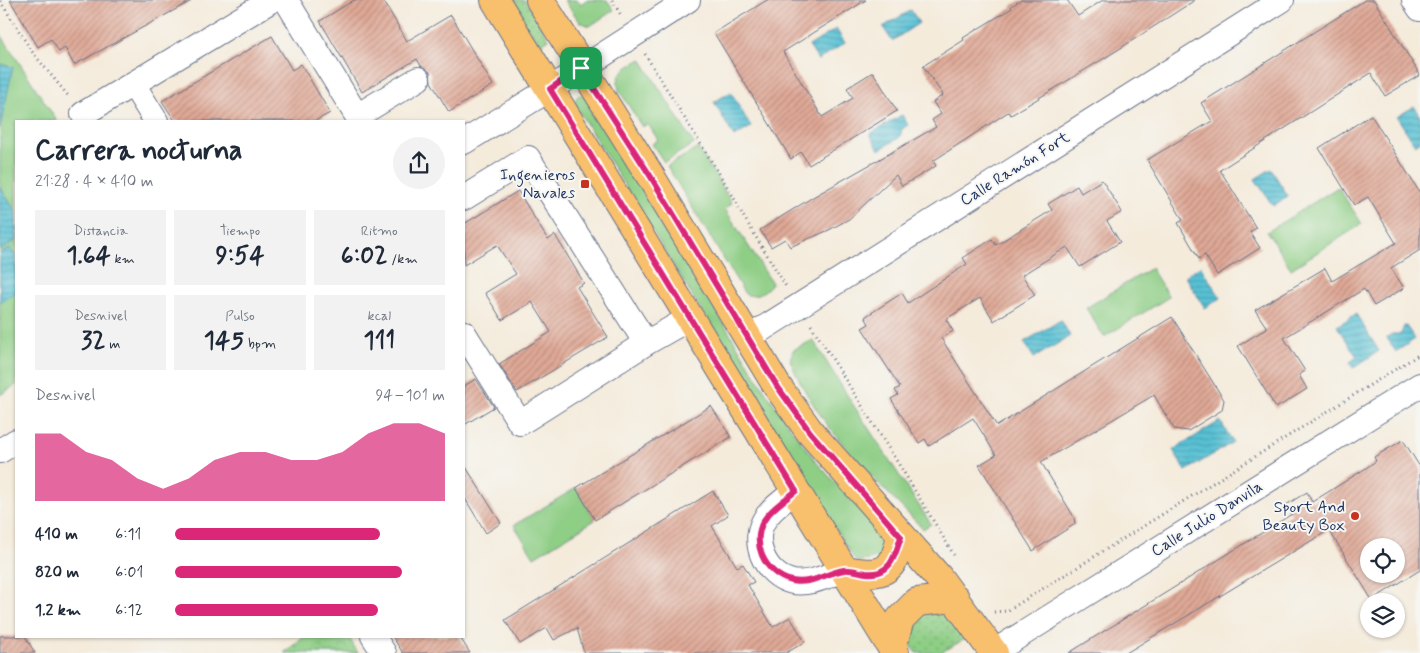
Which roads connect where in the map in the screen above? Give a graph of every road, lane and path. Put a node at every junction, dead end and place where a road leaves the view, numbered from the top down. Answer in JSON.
{"nodes":[{"id":1,"x":272,"y":0,"type":"edge"},
{"id":2,"x":286,"y":0,"type":"edge"},
{"id":3,"x":494,"y":0,"type":"edge"},
{"id":4,"x":540,"y":0,"type":"edge"},
{"id":5,"x":612,"y":0,"type":"edge"},
{"id":6,"x":688,"y":0,"type":"edge"},
{"id":7,"x":1282,"y":0,"type":"edge"},
{"id":8,"x":1414,"y":0,"type":"edge"},
{"id":9,"x":0,"y":1,"type":"edge"},
{"id":10,"x":1420,"y":9,"type":"edge"},
{"id":11,"x":633,"y":34,"type":"junction"},
{"id":12,"x":581,"y":68,"type":"junction"},
{"id":13,"x":418,"y":79,"type":"dead end"},
{"id":14,"x":133,"y":84,"type":"junction"},
{"id":15,"x":550,"y":89,"type":"junction"},
{"id":16,"x":83,"y":114,"type":"joint"},
{"id":17,"x":155,"y":120,"type":"edge"},
{"id":18,"x":465,"y":141,"type":"edge"},
{"id":19,"x":465,"y":197,"type":"edge"},
{"id":20,"x":799,"y":306,"type":"junction"},
{"id":21,"x":690,"y":318,"type":"junction"},
{"id":22,"x":465,"y":335,"type":"edge"},
{"id":23,"x":748,"y":338,"type":"junction"},
{"id":24,"x":646,"y":344,"type":"junction"},
{"id":25,"x":1420,"y":354,"type":"edge"},
{"id":26,"x":1420,"y":385,"type":"edge"},
{"id":27,"x":15,"y":442,"type":"edge"},
{"id":28,"x":0,"y":451,"type":"edge"},
{"id":29,"x":796,"y":491,"type":"junction"},
{"id":30,"x":901,"y":537,"type":"junction"},
{"id":31,"x":953,"y":554,"type":"dead end"},
{"id":32,"x":845,"y":570,"type":"junction"},
{"id":33,"x":955,"y":598,"type":"junction"},
{"id":34,"x":1007,"y":611,"type":"dead end"},
{"id":35,"x":374,"y":638,"type":"edge"},
{"id":36,"x":893,"y":650,"type":"edge"},
{"id":37,"x":384,"y":653,"type":"edge"},
{"id":38,"x":993,"y":653,"type":"edge"}],
"edges":[{"from":1,"to":14,"type":"street"},
{"from":2,"to":13,"type":"street"},
{"from":3,"to":15,"type":"main road"},
{"from":4,"to":12,"type":"main road"},
{"from":5,"to":11,"type":"path"},
{"from":6,"to":11,"type":"street"},
{"from":7,"to":20,"type":"street","name":"Calle Ramón Fort"},
{"from":8,"to":10,"type":"street"},
{"from":9,"to":16,"type":"path"},
{"from":11,"to":12,"type":"street"},
{"from":11,"to":20,"type":"path"},
{"from":12,"to":15,"type":"street"},
{"from":12,"to":23,"type":"main road"},
{"from":14,"to":16,"type":"street"},
{"from":14,"to":17,"type":"street"},
{"from":15,"to":18,"type":"street"},
{"from":15,"to":21,"type":"main road"},
{"from":19,"to":24,"type":"street"},
{"from":20,"to":23,"type":"street","name":"Calle Ramón Fort"},
{"from":20,"to":31,"type":"path"},
{"from":21,"to":24,"type":"street"},
{"from":21,"to":29,"type":"main road"},
{"from":22,"to":24,"type":"street"},
{"from":23,"to":30,"type":"main road"},
{"from":25,"to":34,"type":"path"},
{"from":26,"to":38,"type":"street","name":"Calle Julio Danvila"},
{"from":27,"to":28,"type":"street"},
{"from":29,"to":32,"type":"main road"},
{"from":29,"to":32,"type":"street"},
{"from":30,"to":32,"type":"main road"},
{"from":30,"to":33,"type":"main road"},
{"from":32,"to":36,"type":"main road"},
{"from":33,"to":36,"type":"main road"},
{"from":33,"to":38,"type":"main road"},
{"from":35,"to":37,"type":"street"}]}
